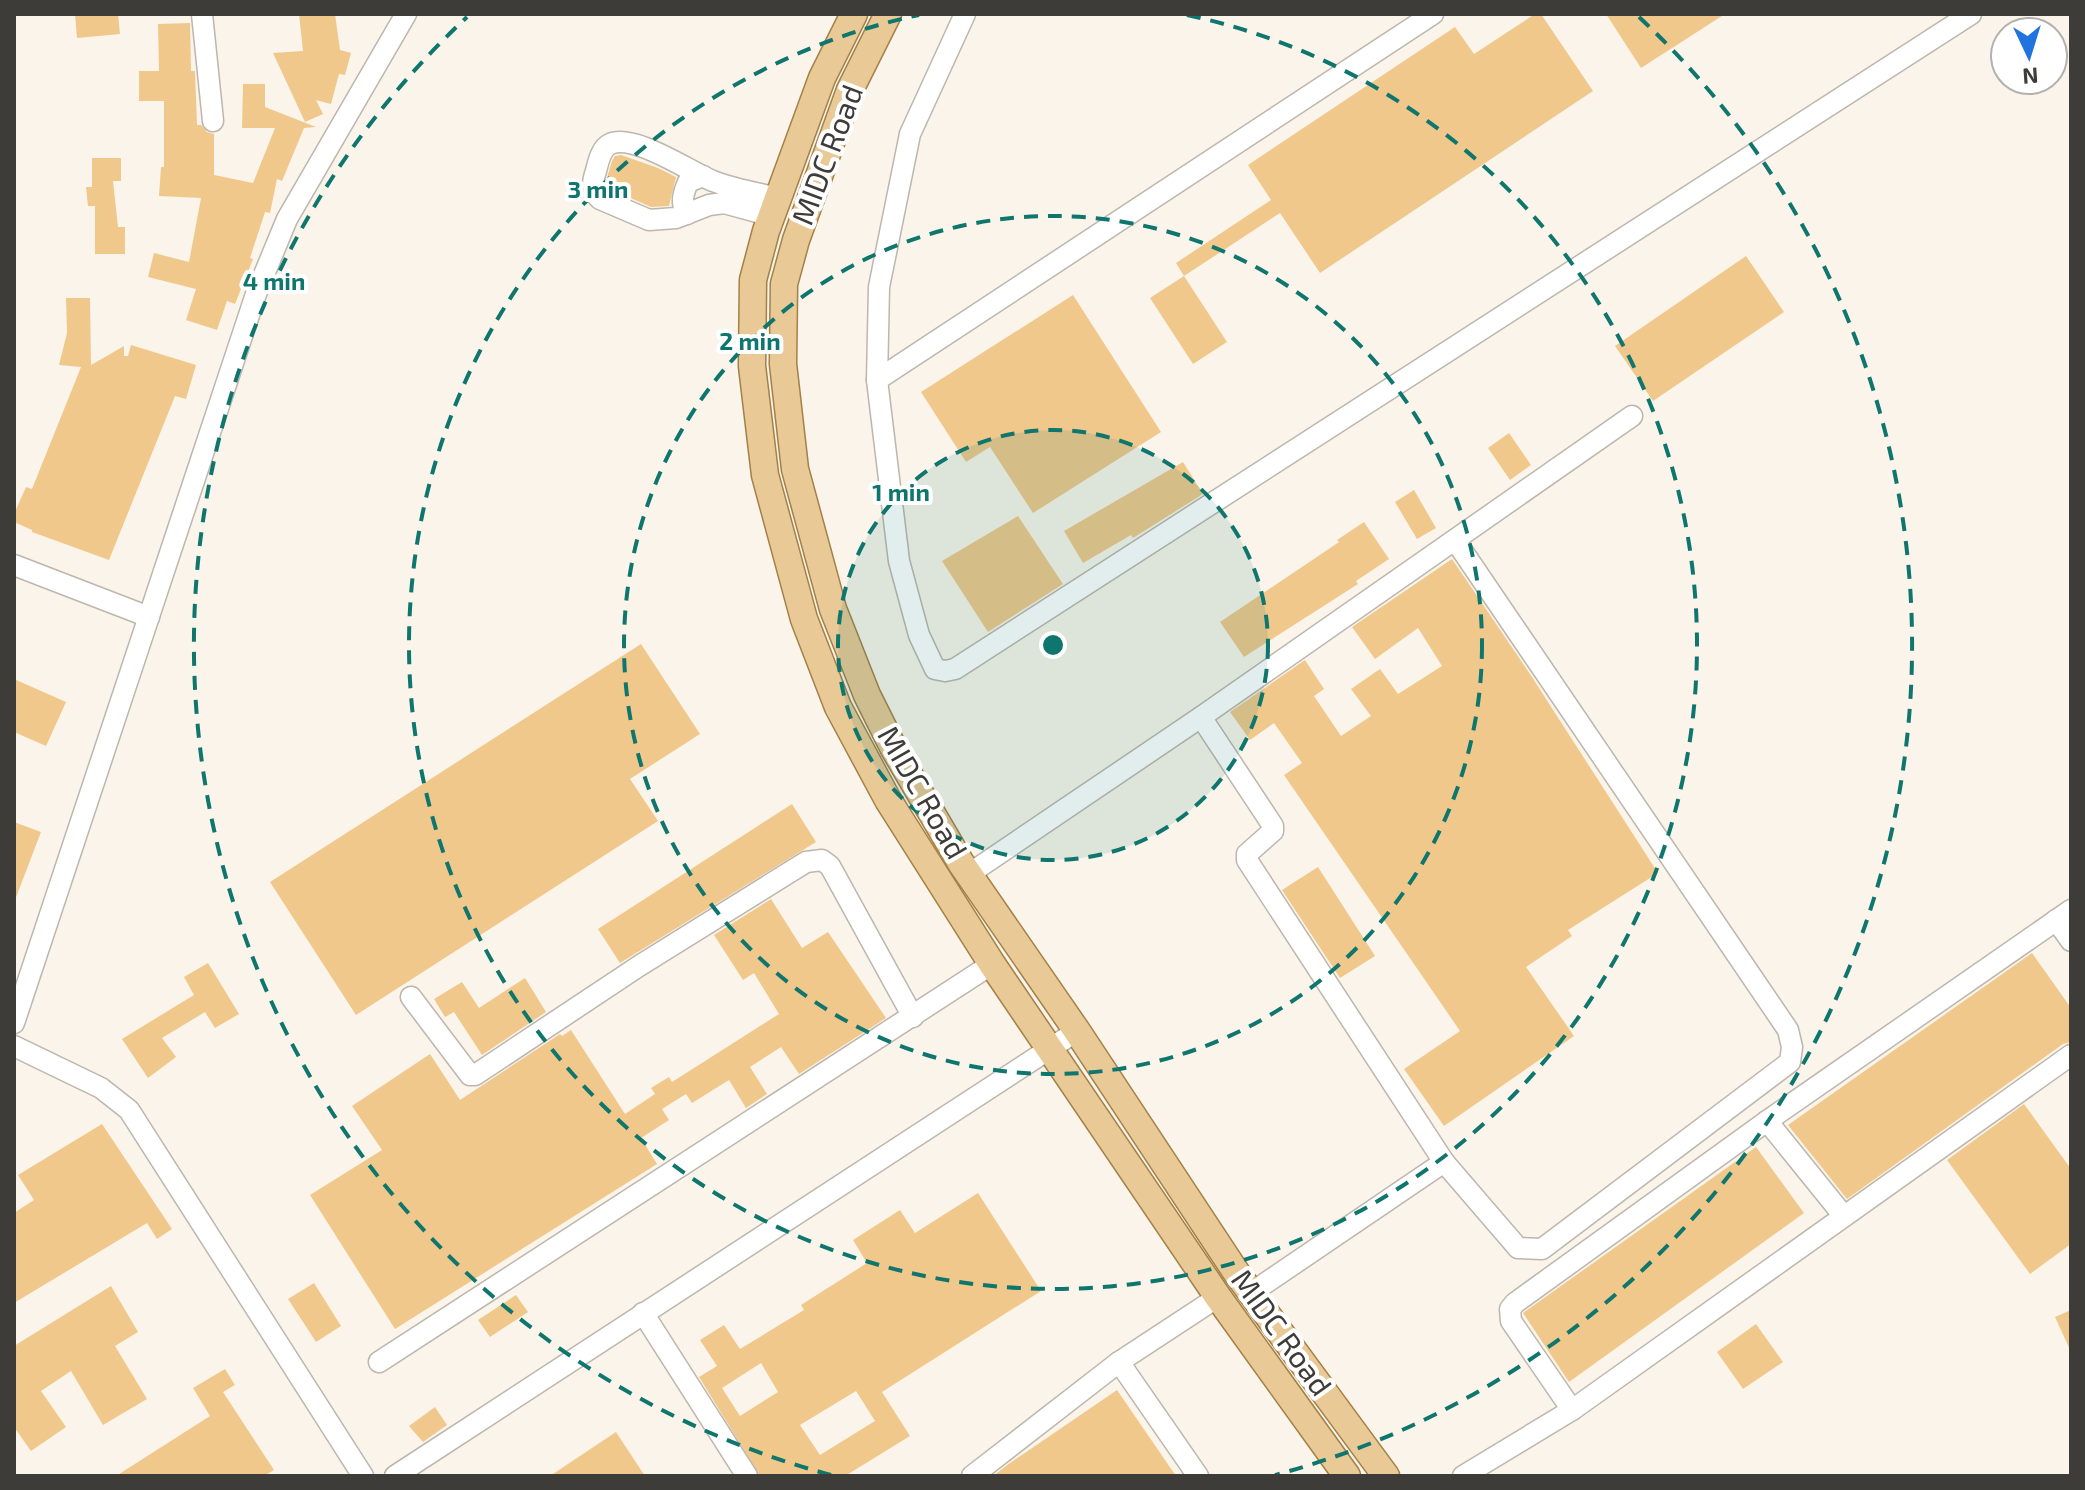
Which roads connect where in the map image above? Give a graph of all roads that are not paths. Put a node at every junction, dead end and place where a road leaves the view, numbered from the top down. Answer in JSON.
{"nodes":[{"id":1,"x":202,"y":14,"type":"edge"},
{"id":2,"x":406,"y":14,"type":"edge"},
{"id":3,"x":854,"y":14,"type":"edge"},
{"id":4,"x":888,"y":14,"type":"edge"},
{"id":5,"x":965,"y":14,"type":"edge"},
{"id":6,"x":1433,"y":14,"type":"edge"},
{"id":7,"x":1971,"y":14,"type":"edge"},
{"id":8,"x":213,"y":121,"type":"dead end"},
{"id":9,"x":703,"y":176,"type":"junction"},
{"id":10,"x":775,"y":207,"type":"junction"},
{"id":11,"x":687,"y":214,"type":"junction"},
{"id":12,"x":877,"y":380,"type":"junction"},
{"id":13,"x":1632,"y":416,"type":"dead end"},
{"id":14,"x":1455,"y":540,"type":"junction"},
{"id":15,"x":14,"y":565,"type":"edge"},
{"id":16,"x":149,"y":617,"type":"junction"},
{"id":17,"x":1201,"y":717,"type":"junction"},
{"id":18,"x":969,"y":874,"type":"junction"},
{"id":19,"x":2064,"y":915,"type":"edge"},
{"id":20,"x":2071,"y":941,"type":"edge"},
{"id":21,"x":992,"y":964,"type":"junction"},
{"id":22,"x":411,"y":997,"type":"dead end"},
{"id":23,"x":913,"y":1017,"type":"junction"},
{"id":24,"x":14,"y":1023,"type":"edge"},
{"id":25,"x":1077,"y":1031,"type":"junction"},
{"id":26,"x":14,"y":1046,"type":"edge"},
{"id":27,"x":1051,"y":1048,"type":"junction"},
{"id":28,"x":2071,"y":1055,"type":"edge"},
{"id":29,"x":1767,"y":1121,"type":"junction"},
{"id":30,"x":1444,"y":1162,"type":"junction"},
{"id":31,"x":1843,"y":1215,"type":"junction"},
{"id":32,"x":1251,"y":1293,"type":"junction"},
{"id":33,"x":1218,"y":1297,"type":"junction"},
{"id":34,"x":643,"y":1313,"type":"junction"},
{"id":35,"x":379,"y":1362,"type":"dead end"},
{"id":36,"x":1119,"y":1362,"type":"junction"},
{"id":37,"x":1572,"y":1410,"type":"junction"},
{"id":38,"x":363,"y":1476,"type":"edge"},
{"id":39,"x":395,"y":1476,"type":"edge"},
{"id":40,"x":747,"y":1476,"type":"edge"},
{"id":41,"x":972,"y":1476,"type":"edge"},
{"id":42,"x":1198,"y":1476,"type":"edge"},
{"id":43,"x":1347,"y":1476,"type":"edge"},
{"id":44,"x":1386,"y":1476,"type":"edge"},
{"id":45,"x":1463,"y":1476,"type":"edge"}],
"edges":[{"from":1,"to":8,"type":"street"},
{"from":2,"to":16,"type":"street"},
{"from":3,"to":10,"type":"main road","name":"MIDC Road"},
{"from":4,"to":18,"type":"main road","name":"MIDC Road"},
{"from":5,"to":12,"type":"street"},
{"from":6,"to":12,"type":"street"},
{"from":7,"to":12,"type":"street"},
{"from":9,"to":10,"type":"street"},
{"from":9,"to":11,"type":"street"},
{"from":9,"to":11,"type":"street"},
{"from":10,"to":11,"type":"street"},
{"from":10,"to":21,"type":"main road","name":"MIDC Road"},
{"from":13,"to":14,"type":"street"},
{"from":14,"to":17,"type":"street"},
{"from":14,"to":30,"type":"street"},
{"from":15,"to":16,"type":"street"},
{"from":16,"to":24,"type":"street"},
{"from":17,"to":18,"type":"street"},
{"from":17,"to":30,"type":"street"},
{"from":18,"to":25,"type":"main road","name":"MIDC Road"},
{"from":19,"to":20,"type":"street"},
{"from":19,"to":29,"type":"street"},
{"from":21,"to":23,"type":"street"},
{"from":21,"to":27,"type":"main road","name":"MIDC Road"},
{"from":22,"to":23,"type":"street"},
{"from":23,"to":35,"type":"street"},
{"from":25,"to":27,"type":"street"},
{"from":25,"to":32,"type":"main road","name":"MIDC Road"},
{"from":26,"to":38,"type":"street"},
{"from":27,"to":33,"type":"main road","name":"MIDC Road"},
{"from":27,"to":34,"type":"street"},
{"from":28,"to":31,"type":"street"},
{"from":29,"to":31,"type":"street"},
{"from":29,"to":37,"type":"street"},
{"from":30,"to":32,"type":"street"},
{"from":31,"to":37,"type":"street"},
{"from":32,"to":44,"type":"main road","name":"MIDC Road"},
{"from":33,"to":36,"type":"street"},
{"from":33,"to":43,"type":"main road","name":"MIDC Road"},
{"from":34,"to":39,"type":"street"},
{"from":34,"to":40,"type":"street"},
{"from":36,"to":41,"type":"street"},
{"from":36,"to":42,"type":"street"},
{"from":37,"to":45,"type":"street"}]}
